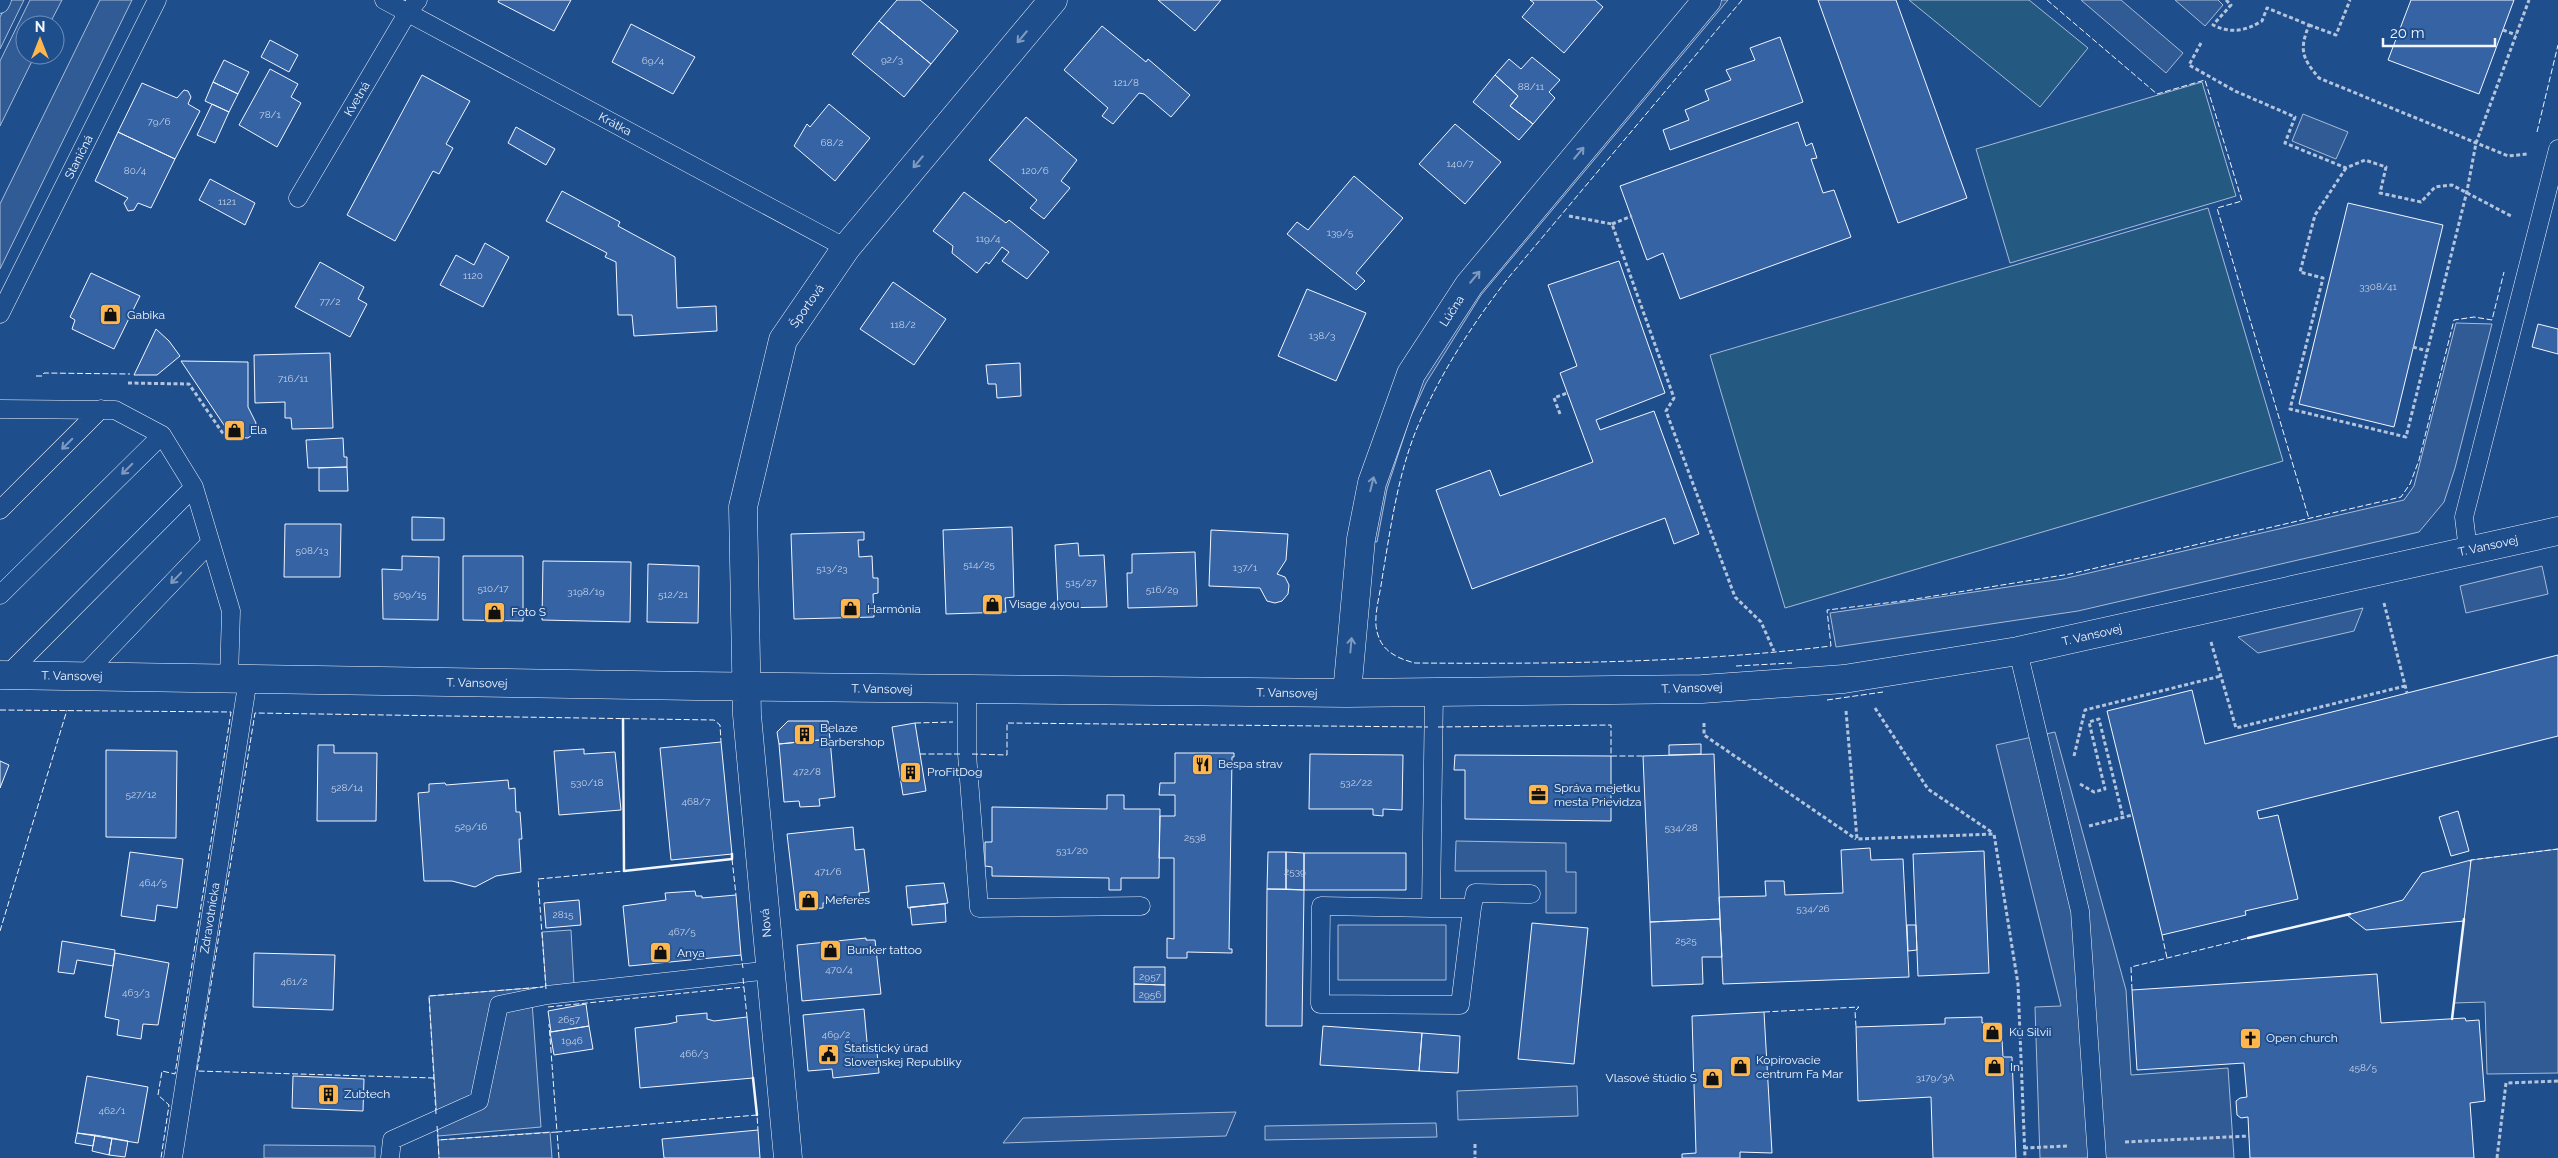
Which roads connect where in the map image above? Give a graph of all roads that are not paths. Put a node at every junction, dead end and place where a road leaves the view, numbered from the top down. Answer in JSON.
{"nodes":[{"id":1,"x":2,"y":0,"type":"edge"},
{"id":2,"x":157,"y":0,"type":"edge"},
{"id":3,"x":384,"y":0,"type":"edge"},
{"id":4,"x":1054,"y":0,"type":"edge"},
{"id":5,"x":1707,"y":0,"type":"edge"},
{"id":6,"x":0,"y":4,"type":"edge"},
{"id":7,"x":413,"y":6,"type":"edge"},
{"id":8,"x":2558,"y":149,"type":"edge"},
{"id":9,"x":298,"y":198,"type":"dead end"},
{"id":10,"x":846,"y":248,"type":"junction"},
{"id":11,"x":0,"y":314,"type":"edge"},
{"id":12,"x":101,"y":410,"type":"junction"},
{"id":13,"x":3,"y":412,"type":"edge"},
{"id":14,"x":162,"y":434,"type":"junction"},
{"id":15,"x":194,"y":487,"type":"junction"},
{"id":16,"x":0,"y":510,"type":"edge"},
{"id":17,"x":2558,"y":531,"type":"edge"},
{"id":18,"x":210,"y":543,"type":"junction"},
{"id":19,"x":2468,"y":550,"type":"junction"},
{"id":20,"x":0,"y":595,"type":"edge"},
{"id":21,"x":2018,"y":651,"type":"junction"},
{"id":22,"x":4,"y":675,"type":"edge"},
{"id":23,"x":83,"y":676,"type":"junction"},
{"id":24,"x":238,"y":679,"type":"junction"},
{"id":25,"x":746,"y":687,"type":"junction"},
{"id":26,"x":967,"y":690,"type":"junction"},
{"id":27,"x":1434,"y":692,"type":"junction"},
{"id":28,"x":1346,"y":693,"type":"junction"},
{"id":29,"x":1531,"y":894,"type":"dead end"},
{"id":30,"x":1142,"y":906,"type":"dead end"},
{"id":31,"x":1431,"y":908,"type":"junction"},
{"id":32,"x":1472,"y":908,"type":"junction"},
{"id":33,"x":771,"y":970,"type":"junction"},
{"id":34,"x":2096,"y":1151,"type":"edge"},
{"id":35,"x":172,"y":1158,"type":"edge"},
{"id":36,"x":390,"y":1158,"type":"edge"},
{"id":37,"x":788,"y":1158,"type":"edge"}],
"edges":[{"from":1,"to":6,"type":"lane"},
{"from":2,"to":11,"type":"lane","name":"Staničná"},
{"from":3,"to":7,"type":"lane","name":"Krátka"},
{"from":4,"to":10,"type":"street","name":"Športová","one_way":true},
{"from":28,"to":5,"type":"street","name":"Lúčna","one_way":true},
{"from":7,"to":9,"type":"lane","name":"Kvetná"},
{"from":7,"to":10,"type":"lane","name":"Krátka"},
{"from":8,"to":19,"type":"lane"},
{"from":10,"to":25,"type":"street","name":"Športová"},
{"from":12,"to":13,"type":"lane"},
{"from":12,"to":14,"type":"lane"},
{"from":12,"to":16,"type":"lane","one_way":true},
{"from":14,"to":15,"type":"lane","name":"Zdravotnícka"},
{"from":14,"to":20,"type":"lane","one_way":true},
{"from":15,"to":18,"type":"lane","name":"Zdravotnícka"},
{"from":15,"to":22,"type":"lane"},
{"from":17,"to":19,"type":"street","name":"T. Vansovej"},
{"from":18,"to":23,"type":"lane","one_way":true},
{"from":18,"to":24,"type":"lane","name":"Zdravotnícka"},
{"from":19,"to":21,"type":"street","name":"T. Vansovej"},
{"from":21,"to":27,"type":"street","name":"T. Vansovej"},
{"from":21,"to":34,"type":"lane"},
{"from":22,"to":23,"type":"street","name":"T. Vansovej"},
{"from":23,"to":24,"type":"street","name":"T. Vansovej"},
{"from":24,"to":25,"type":"street","name":"T. Vansovej"},
{"from":24,"to":35,"type":"lane","name":"Zdravotnícka"},
{"from":25,"to":26,"type":"street","name":"T. Vansovej"},
{"from":25,"to":33,"type":"street","name":"Nová"},
{"from":26,"to":28,"type":"street","name":"T. Vansovej"},
{"from":26,"to":30,"type":"lane"},
{"from":27,"to":28,"type":"street","name":"T. Vansovej"},
{"from":27,"to":31,"type":"lane"},
{"from":29,"to":32,"type":"lane"},
{"from":31,"to":32,"type":"lane"},
{"from":31,"to":32,"type":"lane"},
{"from":33,"to":36,"type":"lane"},
{"from":33,"to":37,"type":"street","name":"Nová"}]}
